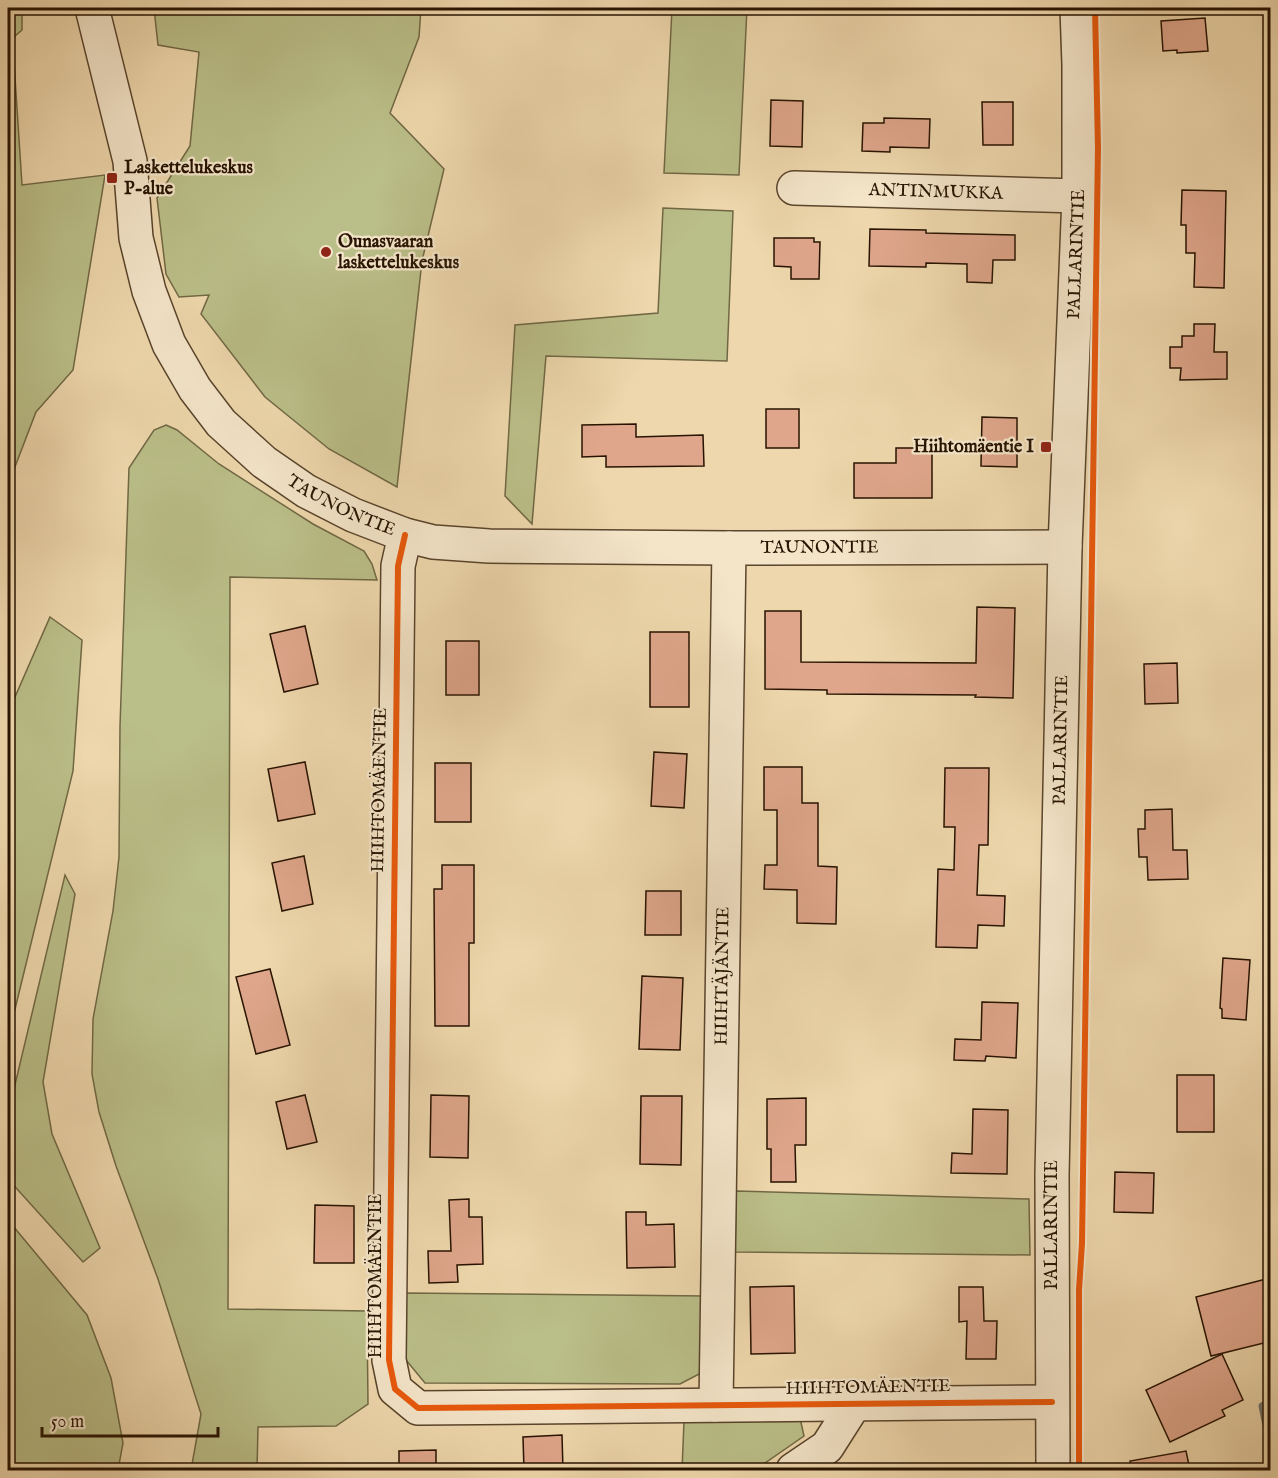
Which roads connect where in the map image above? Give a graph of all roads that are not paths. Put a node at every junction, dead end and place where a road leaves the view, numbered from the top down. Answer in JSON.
{"nodes":[{"id":1,"x":92,"y":8,"type":"edge"},
{"id":2,"x":1077,"y":8,"type":"edge"},
{"id":3,"x":794,"y":188,"type":"dead end"},
{"id":4,"x":1079,"y":196,"type":"junction"},
{"id":5,"x":405,"y":535,"type":"junction"},
{"id":6,"x":1065,"y":547,"type":"junction"},
{"id":7,"x":729,"y":548,"type":"junction"},
{"id":8,"x":1052,"y":1402,"type":"junction"},
{"id":9,"x":855,"y":1403,"type":"junction"},
{"id":10,"x":716,"y":1405,"type":"junction"},
{"id":11,"x":793,"y":1470,"type":"edge"},
{"id":12,"x":1053,"y":1470,"type":"edge"}],
"edges":[{"from":1,"to":5,"type":"street","name":"TAUNONTIE"},
{"from":2,"to":4,"type":"street","name":"PALLARINTIE"},
{"from":3,"to":4,"type":"street","name":"ANTINMUKKA"},
{"from":4,"to":6,"type":"street","name":"PALLARINTIE"},
{"from":5,"to":7,"type":"street","name":"TAUNONTIE"},
{"from":5,"to":10,"type":"street","name":"HIIHTOMÄENTIE"},
{"from":6,"to":7,"type":"street","name":"TAUNONTIE"},
{"from":6,"to":8,"type":"street","name":"PALLARINTIE"},
{"from":7,"to":10,"type":"street","name":"HIIHTÄJÄNTIE"},
{"from":8,"to":9,"type":"street","name":"HIIHTOMÄENTIE"},
{"from":8,"to":12,"type":"street","name":"PALLARINTIE"},
{"from":9,"to":10,"type":"street","name":"HIIHTOMÄENTIE"},
{"from":9,"to":11,"type":"street"}]}
